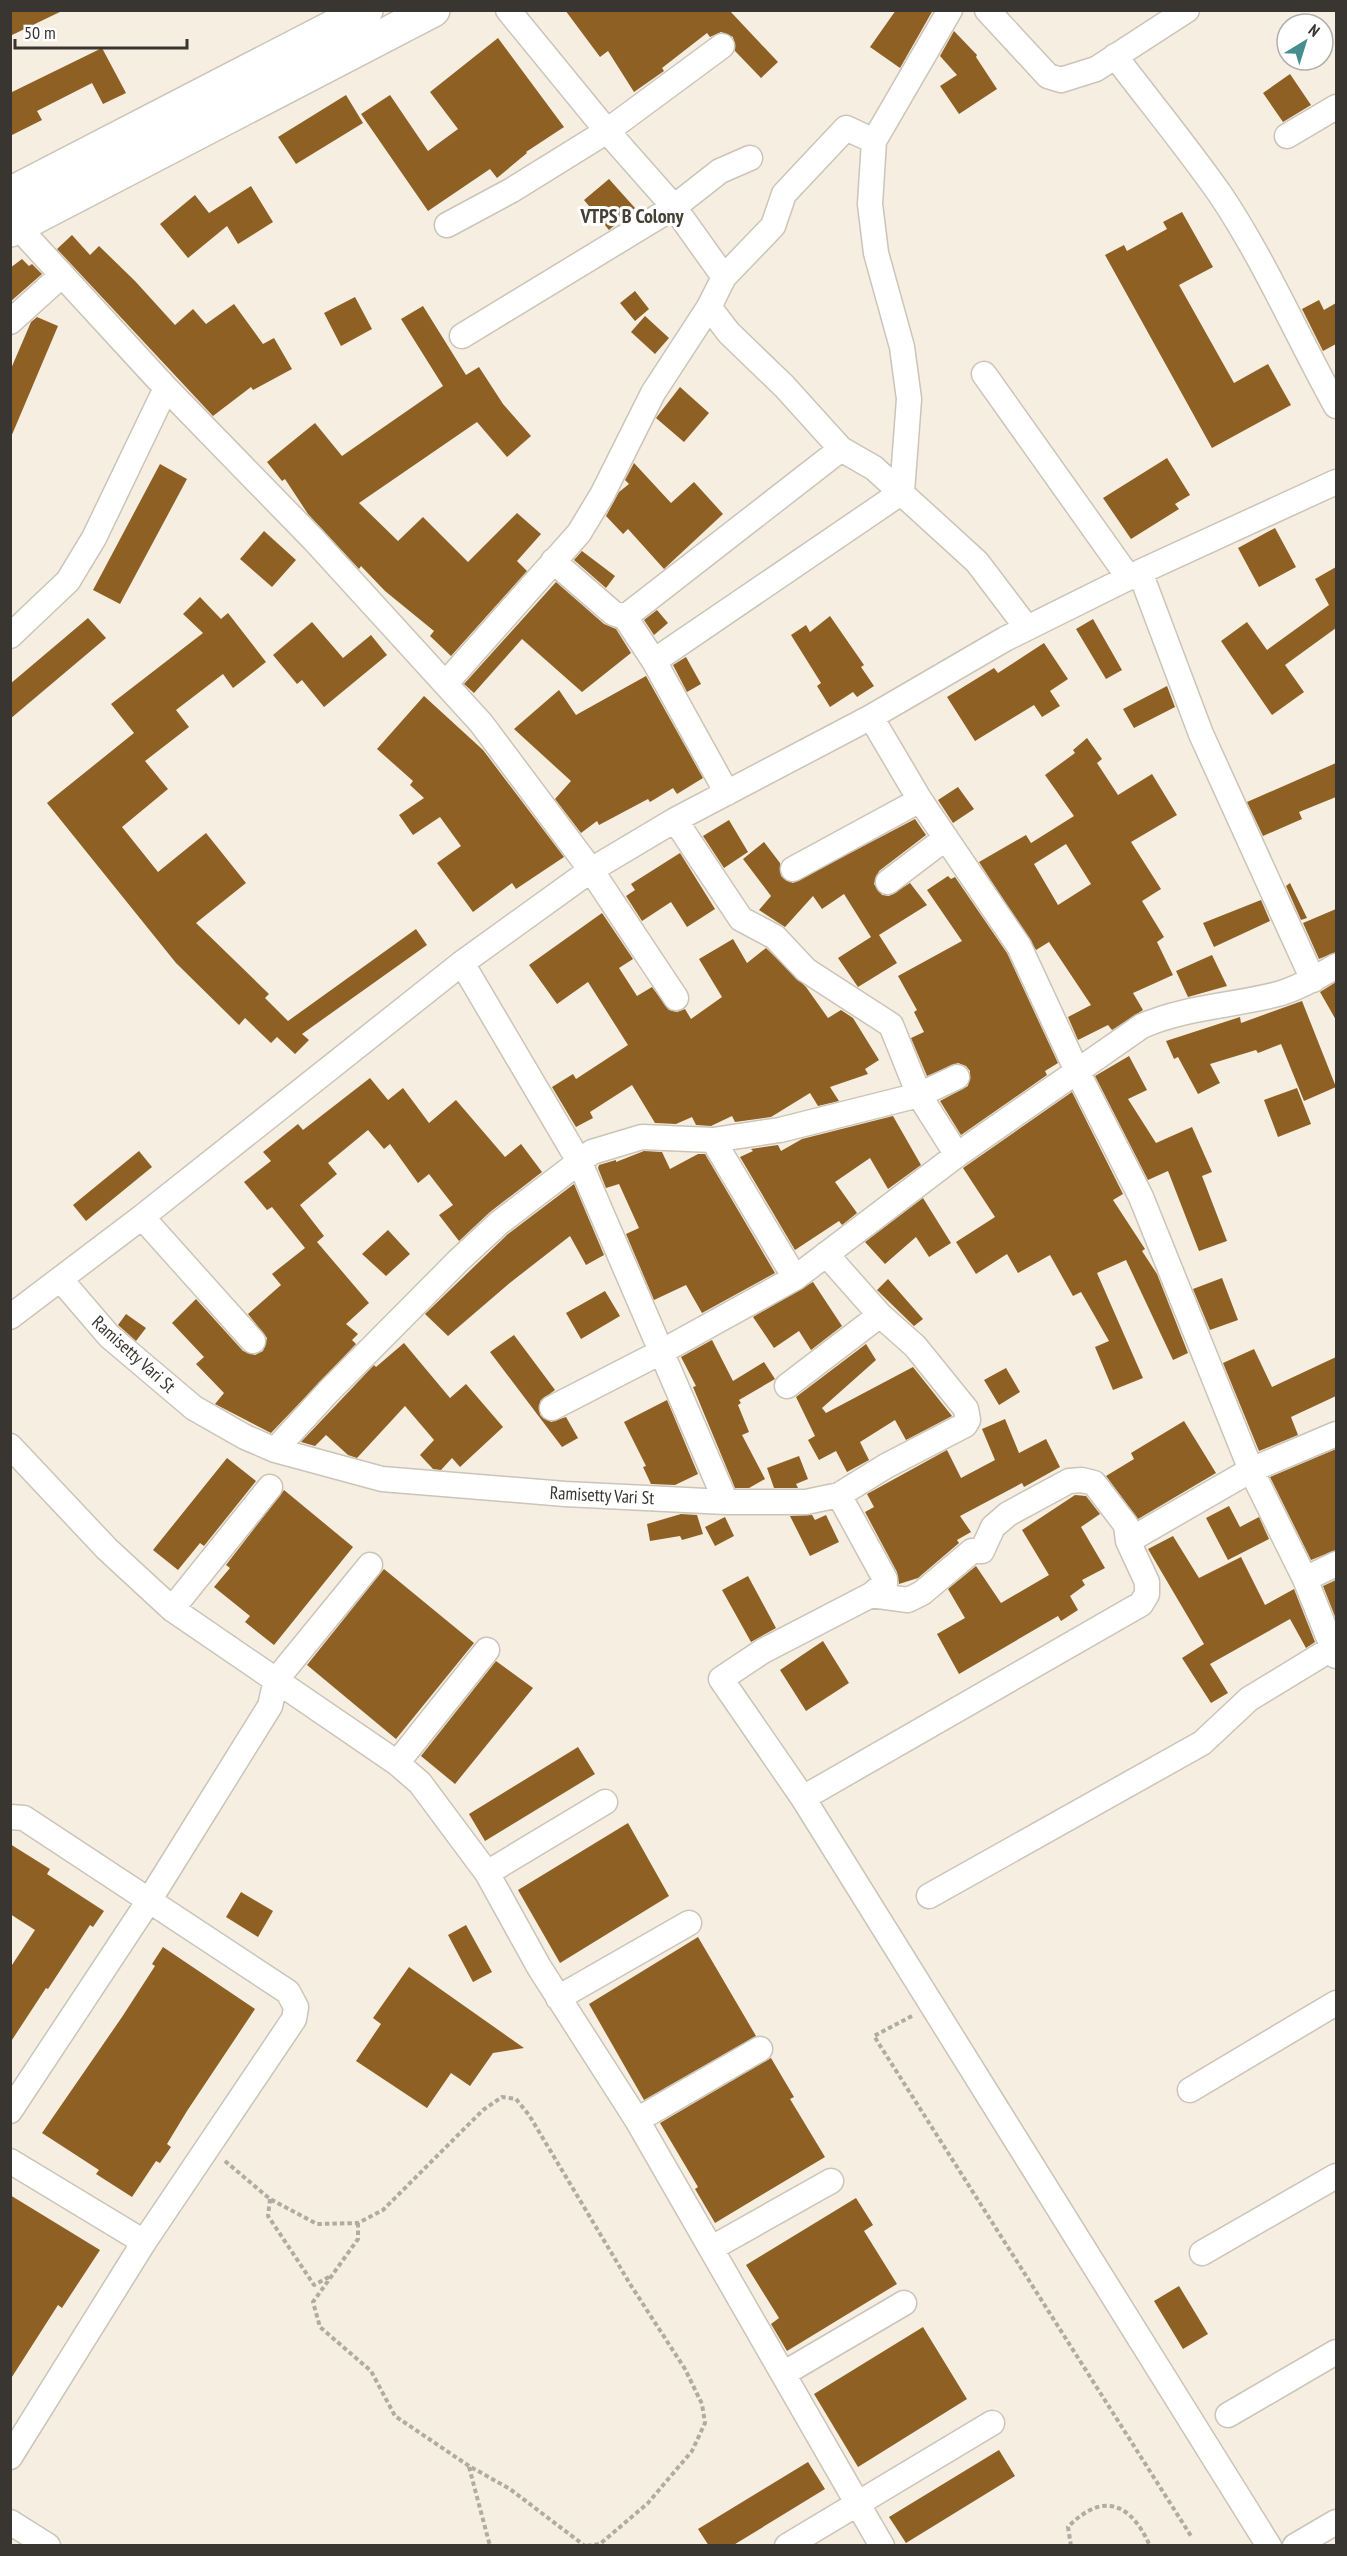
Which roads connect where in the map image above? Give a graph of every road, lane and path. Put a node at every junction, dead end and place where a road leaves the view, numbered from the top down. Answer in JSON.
{"nodes":[{"id":1,"x":366,"y":10,"type":"edge"},
{"id":2,"x":434,"y":10,"type":"edge"},
{"id":3,"x":508,"y":10,"type":"edge"},
{"id":4,"x":950,"y":10,"type":"edge"},
{"id":5,"x":987,"y":10,"type":"edge"},
{"id":6,"x":1187,"y":10,"type":"edge"},
{"id":7,"x":722,"y":46,"type":"dead end"},
{"id":8,"x":1115,"y":56,"type":"junction"},
{"id":9,"x":1336,"y":107,"type":"edge"},
{"id":10,"x":607,"y":131,"type":"junction"},
{"id":11,"x":1287,"y":136,"type":"dead end"},
{"id":12,"x":874,"y":141,"type":"junction"},
{"id":13,"x":750,"y":158,"type":"dead end"},
{"id":14,"x":10,"y":194,"type":"edge"},
{"id":15,"x":674,"y":207,"type":"junction"},
{"id":16,"x":447,"y":225,"type":"dead end"},
{"id":17,"x":14,"y":228,"type":"edge"},
{"id":18,"x":62,"y":275,"type":"junction"},
{"id":19,"x":724,"y":277,"type":"junction"},
{"id":20,"x":709,"y":307,"type":"junction"},
{"id":21,"x":10,"y":322,"type":"edge"},
{"id":22,"x":462,"y":336,"type":"dead end"},
{"id":23,"x":984,"y":374,"type":"dead end"},
{"id":24,"x":166,"y":388,"type":"junction"},
{"id":25,"x":1336,"y":406,"type":"edge"},
{"id":26,"x":841,"y":449,"type":"junction"},
{"id":27,"x":1336,"y":482,"type":"edge"},
{"id":28,"x":902,"y":492,"type":"junction"},
{"id":29,"x":553,"y":561,"type":"junction"},
{"id":30,"x":1135,"y":575,"type":"junction"},
{"id":31,"x":625,"y":616,"type":"junction"},
{"id":32,"x":1027,"y":628,"type":"junction"},
{"id":33,"x":10,"y":636,"type":"edge"},
{"id":34,"x":654,"y":661,"type":"junction"},
{"id":35,"x":446,"y":683,"type":"junction"},
{"id":36,"x":871,"y":717,"type":"junction"},
{"id":37,"x":727,"y":793,"type":"junction"},
{"id":38,"x":920,"y":800,"type":"junction"},
{"id":39,"x":675,"y":820,"type":"junction"},
{"id":40,"x":946,"y":838,"type":"junction"},
{"id":41,"x":793,"y":869,"type":"dead end"},
{"id":42,"x":591,"y":870,"type":"junction"},
{"id":43,"x":888,"y":882,"type":"dead end"},
{"id":44,"x":462,"y":963,"type":"junction"},
{"id":45,"x":1336,"y":966,"type":"edge"},
{"id":46,"x":1313,"y":980,"type":"junction"},
{"id":47,"x":676,"y":998,"type":"dead end"},
{"id":48,"x":1077,"y":1071,"type":"junction"},
{"id":49,"x":957,"y":1077,"type":"dead end"},
{"id":50,"x":919,"y":1095,"type":"junction"},
{"id":51,"x":713,"y":1140,"type":"junction"},
{"id":52,"x":957,"y":1155,"type":"junction"},
{"id":53,"x":580,"y":1163,"type":"junction"},
{"id":54,"x":142,"y":1217,"type":"junction"},
{"id":55,"x":826,"y":1254,"type":"junction"},
{"id":56,"x":795,"y":1278,"type":"junction"},
{"id":57,"x":61,"y":1280,"type":"junction"},
{"id":58,"x":880,"y":1314,"type":"junction"},
{"id":59,"x":10,"y":1317,"type":"edge"},
{"id":60,"x":253,"y":1341,"type":"dead end"},
{"id":61,"x":661,"y":1352,"type":"junction"},
{"id":62,"x":787,"y":1386,"type":"dead end"},
{"id":63,"x":552,"y":1408,"type":"dead end"},
{"id":64,"x":1336,"y":1434,"type":"edge"},
{"id":65,"x":10,"y":1446,"type":"edge"},
{"id":66,"x":275,"y":1450,"type":"junction"},
{"id":67,"x":1251,"y":1470,"type":"junction"},
{"id":68,"x":270,"y":1486,"type":"dead end"},
{"id":69,"x":839,"y":1495,"type":"junction"},
{"id":70,"x":726,"y":1502,"type":"junction"},
{"id":71,"x":1128,"y":1541,"type":"junction"},
{"id":72,"x":369,"y":1564,"type":"dead end"},
{"id":73,"x":1336,"y":1564,"type":"edge"},
{"id":74,"x":1305,"y":1579,"type":"junction"},
{"id":75,"x":871,"y":1595,"type":"junction"},
{"id":76,"x":172,"y":1609,"type":"junction"},
{"id":77,"x":487,"y":1650,"type":"dead end"},
{"id":78,"x":1335,"y":1650,"type":"edge"},
{"id":79,"x":276,"y":1680,"type":"junction"},
{"id":80,"x":397,"y":1763,"type":"junction"},
{"id":81,"x":803,"y":1798,"type":"junction"},
{"id":82,"x":605,"y":1802,"type":"dead end"},
{"id":83,"x":10,"y":1817,"type":"edge"},
{"id":84,"x":487,"y":1873,"type":"junction"},
{"id":85,"x":929,"y":1896,"type":"dead end"},
{"id":86,"x":150,"y":1899,"type":"junction"},
{"id":87,"x":689,"y":1923,"type":"dead end"},
{"id":88,"x":558,"y":1998,"type":"junction"},
{"id":89,"x":1336,"y":2003,"type":"edge"},
{"id":90,"x":934,"y":2006,"type":"junction"},
{"id":91,"x":760,"y":2049,"type":"dead end"},
{"id":92,"x":1190,"y":2090,"type":"dead end"},
{"id":93,"x":10,"y":2111,"type":"edge"},
{"id":94,"x":637,"y":2120,"type":"junction"},
{"id":95,"x":209,"y":2146,"type":"junction"},
{"id":96,"x":10,"y":2161,"type":"edge"},
{"id":97,"x":1336,"y":2176,"type":"edge"},
{"id":98,"x":831,"y":2181,"type":"dead end"},
{"id":99,"x":270,"y":2199,"type":"junction"},
{"id":100,"x":358,"y":2223,"type":"junction"},
{"id":101,"x":144,"y":2242,"type":"junction"},
{"id":102,"x":712,"y":2248,"type":"junction"},
{"id":103,"x":1202,"y":2253,"type":"dead end"},
{"id":104,"x":329,"y":2277,"type":"junction"},
{"id":105,"x":904,"y":2303,"type":"dead end"},
{"id":106,"x":1336,"y":2352,"type":"edge"},
{"id":107,"x":783,"y":2374,"type":"junction"},
{"id":108,"x":1228,"y":2415,"type":"dead end"},
{"id":109,"x":992,"y":2423,"type":"dead end"},
{"id":110,"x":10,"y":2457,"type":"edge"},
{"id":111,"x":469,"y":2466,"type":"junction"},
{"id":112,"x":857,"y":2503,"type":"junction"},
{"id":113,"x":10,"y":2522,"type":"edge"},
{"id":114,"x":1336,"y":2522,"type":"edge"},
{"id":115,"x":1191,"y":2536,"type":"dead end"},
{"id":116,"x":48,"y":2546,"type":"edge"},
{"id":117,"x":490,"y":2546,"type":"edge"},
{"id":118,"x":586,"y":2546,"type":"edge"},
{"id":119,"x":787,"y":2546,"type":"edge"},
{"id":120,"x":882,"y":2546,"type":"edge"},
{"id":121,"x":1071,"y":2546,"type":"edge"},
{"id":122,"x":1150,"y":2546,"type":"edge"},
{"id":123,"x":1269,"y":2546,"type":"edge"},
{"id":124,"x":1295,"y":2546,"type":"edge"}],
"edges":[{"from":1,"to":14,"type":"highway"},
{"from":2,"to":17,"type":"highway"},
{"from":3,"to":10,"type":"street"},
{"from":4,"to":12,"type":"street"},
{"from":5,"to":8,"type":"street"},
{"from":6,"to":8,"type":"street"},
{"from":7,"to":10,"type":"street"},
{"from":8,"to":25,"type":"street"},
{"from":9,"to":11,"type":"street"},
{"from":10,"to":15,"type":"street"},
{"from":10,"to":16,"type":"street"},
{"from":12,"to":19,"type":"street"},
{"from":12,"to":28,"type":"street"},
{"from":13,"to":15,"type":"street"},
{"from":15,"to":19,"type":"street"},
{"from":15,"to":22,"type":"street"},
{"from":17,"to":18,"type":"street"},
{"from":18,"to":21,"type":"street"},
{"from":18,"to":24,"type":"street"},
{"from":19,"to":20,"type":"street"},
{"from":20,"to":26,"type":"street"},
{"from":20,"to":29,"type":"street"},
{"from":23,"to":30,"type":"street"},
{"from":24,"to":33,"type":"street"},
{"from":24,"to":35,"type":"street"},
{"from":26,"to":28,"type":"street"},
{"from":26,"to":31,"type":"street"},
{"from":27,"to":30,"type":"street"},
{"from":28,"to":32,"type":"street"},
{"from":28,"to":34,"type":"street"},
{"from":29,"to":31,"type":"street"},
{"from":29,"to":35,"type":"street"},
{"from":30,"to":32,"type":"street"},
{"from":30,"to":46,"type":"street"},
{"from":31,"to":34,"type":"street"},
{"from":32,"to":36,"type":"street"},
{"from":34,"to":37,"type":"street"},
{"from":35,"to":42,"type":"street"},
{"from":36,"to":37,"type":"street"},
{"from":36,"to":38,"type":"street"},
{"from":37,"to":39,"type":"street"},
{"from":38,"to":40,"type":"street"},
{"from":38,"to":41,"type":"street"},
{"from":39,"to":42,"type":"street"},
{"from":39,"to":50,"type":"street"},
{"from":40,"to":43,"type":"street"},
{"from":40,"to":48,"type":"street"},
{"from":42,"to":44,"type":"street"},
{"from":42,"to":47,"type":"street"},
{"from":44,"to":53,"type":"street"},
{"from":44,"to":54,"type":"street"},
{"from":45,"to":46,"type":"street"},
{"from":46,"to":48,"type":"street"},
{"from":48,"to":52,"type":"street"},
{"from":48,"to":67,"type":"street"},
{"from":49,"to":50,"type":"street"},
{"from":50,"to":51,"type":"street"},
{"from":50,"to":52,"type":"street"},
{"from":51,"to":53,"type":"street"},
{"from":51,"to":56,"type":"street"},
{"from":52,"to":55,"type":"street"},
{"from":53,"to":61,"type":"street"},
{"from":53,"to":66,"type":"street"},
{"from":54,"to":57,"type":"street"},
{"from":54,"to":60,"type":"street"},
{"from":55,"to":56,"type":"street"},
{"from":55,"to":58,"type":"street","name":"Ramisetty Vari St"},
{"from":56,"to":61,"type":"street"},
{"from":57,"to":59,"type":"street"},
{"from":57,"to":66,"type":"street","name":"Ramisetty Vari St"},
{"from":58,"to":62,"type":"street"},
{"from":58,"to":69,"type":"street","name":"Ramisetty Vari St"},
{"from":61,"to":63,"type":"street"},
{"from":61,"to":70,"type":"street"},
{"from":64,"to":67,"type":"street"},
{"from":65,"to":76,"type":"street"},
{"from":66,"to":70,"type":"street","name":"Ramisetty Vari St"},
{"from":67,"to":71,"type":"street"},
{"from":67,"to":74,"type":"street"},
{"from":68,"to":76,"type":"street"},
{"from":69,"to":70,"type":"street","name":"Ramisetty Vari St"},
{"from":69,"to":75,"type":"street"},
{"from":71,"to":75,"type":"street"},
{"from":71,"to":81,"type":"street"},
{"from":72,"to":79,"type":"street"},
{"from":73,"to":74,"type":"street"},
{"from":74,"to":78,"type":"street"},
{"from":75,"to":81,"type":"street"},
{"from":76,"to":79,"type":"street"},
{"from":77,"to":80,"type":"street"},
{"from":78,"to":85,"type":"street"},
{"from":79,"to":80,"type":"street"},
{"from":79,"to":86,"type":"street"},
{"from":80,"to":84,"type":"street"},
{"from":81,"to":90,"type":"street"},
{"from":82,"to":84,"type":"street"},
{"from":83,"to":86,"type":"street"},
{"from":84,"to":88,"type":"street"},
{"from":86,"to":93,"type":"street"},
{"from":86,"to":95,"type":"street"},
{"from":87,"to":88,"type":"street"},
{"from":88,"to":94,"type":"street"},
{"from":89,"to":92,"type":"street"},
{"from":90,"to":115,"type":"path"},
{"from":90,"to":123,"type":"street"},
{"from":91,"to":94,"type":"street"},
{"from":94,"to":102,"type":"street"},
{"from":95,"to":99,"type":"path"},
{"from":95,"to":101,"type":"street"},
{"from":96,"to":101,"type":"street"},
{"from":97,"to":103,"type":"street"},
{"from":98,"to":102,"type":"street"},
{"from":99,"to":100,"type":"path"},
{"from":99,"to":104,"type":"path"},
{"from":100,"to":104,"type":"path"},
{"from":100,"to":118,"type":"path"},
{"from":101,"to":110,"type":"street"},
{"from":102,"to":107,"type":"street"},
{"from":104,"to":111,"type":"path"},
{"from":105,"to":107,"type":"street"},
{"from":106,"to":108,"type":"street"},
{"from":107,"to":112,"type":"street"},
{"from":109,"to":112,"type":"street"},
{"from":111,"to":117,"type":"path"},
{"from":111,"to":118,"type":"path"},
{"from":112,"to":119,"type":"street"},
{"from":112,"to":120,"type":"street"},
{"from":113,"to":116,"type":"street"},
{"from":114,"to":124,"type":"street"},
{"from":121,"to":122,"type":"path"}]}
